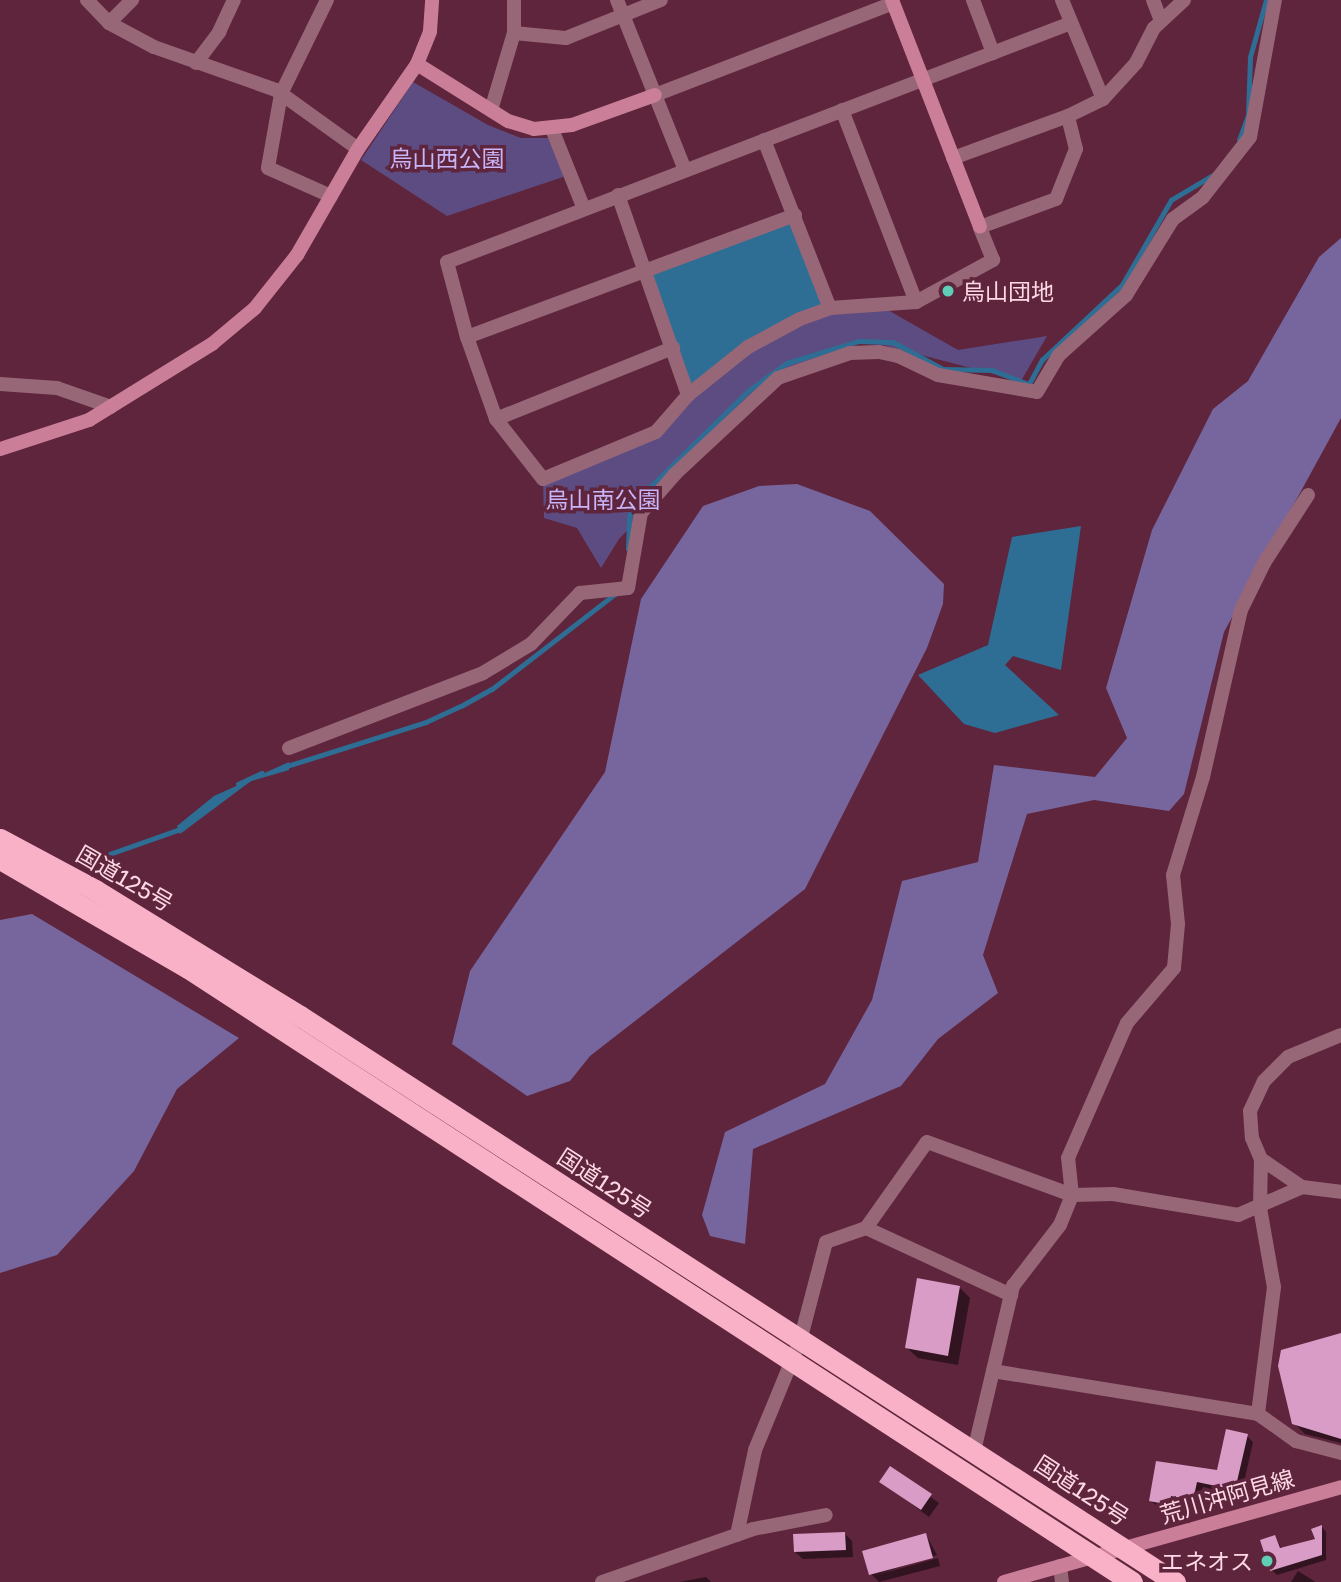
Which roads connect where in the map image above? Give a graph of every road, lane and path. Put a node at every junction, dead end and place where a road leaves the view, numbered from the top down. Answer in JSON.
{"nodes":[{"id":1,"x":87,"y":0,"type":"edge"},
{"id":2,"x":132,"y":0,"type":"edge"},
{"id":3,"x":234,"y":0,"type":"edge"},
{"id":4,"x":327,"y":0,"type":"edge"},
{"id":5,"x":432,"y":0,"type":"edge"},
{"id":6,"x":514,"y":0,"type":"edge"},
{"id":7,"x":617,"y":0,"type":"edge"},
{"id":8,"x":661,"y":0,"type":"edge"},
{"id":9,"x":973,"y":0,"type":"edge"},
{"id":10,"x":1062,"y":0,"type":"edge"},
{"id":11,"x":1153,"y":0,"type":"edge"},
{"id":12,"x":1184,"y":0,"type":"edge"},
{"id":13,"x":1275,"y":0,"type":"edge"},
{"id":14,"x":892,"y":1,"type":"edge"},
{"id":15,"x":623,"y":15,"type":"junction"},
{"id":16,"x":1161,"y":21,"type":"junction"},
{"id":17,"x":108,"y":23,"type":"junction"},
{"id":18,"x":1071,"y":23,"type":"junction"},
{"id":19,"x":514,"y":33,"type":"junction"},
{"id":20,"x":993,"y":53,"type":"junction"},
{"id":21,"x":196,"y":63,"type":"junction"},
{"id":22,"x":416,"y":64,"type":"junction"},
{"id":23,"x":923,"y":80,"type":"junction"},
{"id":24,"x":281,"y":94,"type":"junction"},
{"id":25,"x":654,"y":95,"type":"junction"},
{"id":26,"x":1103,"y":99,"type":"junction"},
{"id":27,"x":491,"y":110,"type":"junction"},
{"id":28,"x":842,"y":110,"type":"junction"},
{"id":29,"x":1068,"y":116,"type":"junction"},
{"id":30,"x":552,"y":129,"type":"junction"},
{"id":31,"x":764,"y":140,"type":"junction"},
{"id":32,"x":358,"y":149,"type":"junction"},
{"id":33,"x":953,"y":158,"type":"junction"},
{"id":34,"x":685,"y":170,"type":"junction"},
{"id":35,"x":618,"y":195,"type":"junction"},
{"id":36,"x":331,"y":196,"type":"junction"},
{"id":37,"x":584,"y":209,"type":"junction"},
{"id":38,"x":795,"y":215,"type":"junction"},
{"id":39,"x":980,"y":227,"type":"junction"},
{"id":40,"x":644,"y":270,"type":"junction"},
{"id":41,"x":916,"y":302,"type":"junction"},
{"id":42,"x":830,"y":308,"type":"junction"},
{"id":43,"x":467,"y":337,"type":"junction"},
{"id":44,"x":673,"y":348,"type":"junction"},
{"id":45,"x":0,"y":384,"type":"edge"},
{"id":46,"x":688,"y":395,"type":"junction"},
{"id":47,"x":111,"y":407,"type":"junction"},
{"id":48,"x":496,"y":419,"type":"junction"},
{"id":49,"x":0,"y":449,"type":"edge"},
{"id":50,"x":1308,"y":495,"type":"dead end"},
{"id":51,"x":289,"y":748,"type":"dead end"},
{"id":52,"x":0,"y":839,"type":"edge"},
{"id":53,"x":0,"y":859,"type":"edge"},
{"id":54,"x":1341,"y":1035,"type":"edge"},
{"id":55,"x":1261,"y":1159,"type":"junction"},
{"id":56,"x":1302,"y":1187,"type":"junction"},
{"id":57,"x":1341,"y":1192,"type":"edge"},
{"id":58,"x":1072,"y":1195,"type":"junction"},
{"id":59,"x":1260,"y":1208,"type":"junction"},
{"id":60,"x":866,"y":1228,"type":"junction"},
{"id":61,"x":1010,"y":1295,"type":"junction"},
{"id":62,"x":796,"y":1350,"type":"junction"},
{"id":63,"x":993,"y":1371,"type":"junction"},
{"id":64,"x":1258,"y":1414,"type":"junction"},
{"id":65,"x":974,"y":1451,"type":"junction"},
{"id":66,"x":1341,"y":1453,"type":"edge"},
{"id":67,"x":1341,"y":1487,"type":"edge"},
{"id":68,"x":826,"y":1515,"type":"dead end"},
{"id":69,"x":737,"y":1535,"type":"junction"},
{"id":70,"x":1124,"y":1549,"type":"junction"},
{"id":71,"x":1094,"y":1557,"type":"junction"},
{"id":72,"x":1060,"y":1566,"type":"junction"},
{"id":73,"x":602,"y":1582,"type":"edge"},
{"id":74,"x":1004,"y":1582,"type":"edge"},
{"id":75,"x":1062,"y":1582,"type":"edge"},
{"id":76,"x":1132,"y":1582,"type":"edge"},
{"id":77,"x":1175,"y":1582,"type":"edge"}],
"edges":[{"from":1,"to":17,"type":"street"},
{"from":2,"to":17,"type":"street"},
{"from":3,"to":21,"type":"street"},
{"from":4,"to":24,"type":"street"},
{"from":5,"to":22,"type":"street"},
{"from":6,"to":19,"type":"street"},
{"from":7,"to":15,"type":"street"},
{"from":8,"to":15,"type":"street"},
{"from":9,"to":20,"type":"street"},
{"from":10,"to":18,"type":"street"},
{"from":11,"to":16,"type":"street"},
{"from":12,"to":16,"type":"street"},
{"from":13,"to":51,"type":"street"},
{"from":14,"to":23,"type":"street"},
{"from":14,"to":25,"type":"street"},
{"from":15,"to":19,"type":"street"},
{"from":15,"to":25,"type":"street"},
{"from":16,"to":26,"type":"street"},
{"from":17,"to":21,"type":"street"},
{"from":18,"to":20,"type":"street"},
{"from":18,"to":26,"type":"street"},
{"from":19,"to":27,"type":"street"},
{"from":20,"to":23,"type":"street"},
{"from":21,"to":24,"type":"street"},
{"from":22,"to":27,"type":"street"},
{"from":22,"to":32,"type":"street"},
{"from":23,"to":28,"type":"street"},
{"from":23,"to":33,"type":"street"},
{"from":24,"to":32,"type":"street"},
{"from":24,"to":36,"type":"street"},
{"from":25,"to":30,"type":"street"},
{"from":25,"to":34,"type":"street"},
{"from":26,"to":29,"type":"street"},
{"from":27,"to":30,"type":"street"},
{"from":28,"to":31,"type":"street"},
{"from":28,"to":41,"type":"street"},
{"from":29,"to":33,"type":"street"},
{"from":29,"to":39,"type":"street"},
{"from":30,"to":37,"type":"street"},
{"from":31,"to":34,"type":"street"},
{"from":31,"to":38,"type":"street"},
{"from":32,"to":36,"type":"street"},
{"from":33,"to":39,"type":"street"},
{"from":34,"to":35,"type":"street"},
{"from":35,"to":37,"type":"street"},
{"from":35,"to":40,"type":"street"},
{"from":36,"to":47,"type":"street"},
{"from":37,"to":43,"type":"street"},
{"from":38,"to":40,"type":"street"},
{"from":38,"to":42,"type":"street"},
{"from":39,"to":41,"type":"street"},
{"from":40,"to":43,"type":"street"},
{"from":40,"to":44,"type":"street"},
{"from":41,"to":42,"type":"street"},
{"from":42,"to":46,"type":"street"},
{"from":43,"to":48,"type":"street"},
{"from":44,"to":46,"type":"street"},
{"from":44,"to":48,"type":"street"},
{"from":45,"to":47,"type":"street"},
{"from":46,"to":48,"type":"street"},
{"from":47,"to":49,"type":"street"},
{"from":50,"to":58,"type":"street"},
{"from":52,"to":62,"type":"highway","name":"国道125号"},
{"from":53,"to":62,"type":"highway","name":"国道125号"},
{"from":54,"to":55,"type":"street"},
{"from":55,"to":56,"type":"street"},
{"from":55,"to":59,"type":"street"},
{"from":56,"to":57,"type":"street"},
{"from":56,"to":59,"type":"street"},
{"from":58,"to":59,"type":"street"},
{"from":58,"to":60,"type":"street"},
{"from":58,"to":61,"type":"street"},
{"from":59,"to":64,"type":"street"},
{"from":60,"to":61,"type":"street"},
{"from":60,"to":62,"type":"street"},
{"from":61,"to":63,"type":"street"},
{"from":62,"to":65,"type":"highway","name":"国道125号"},
{"from":62,"to":69,"type":"street"},
{"from":62,"to":71,"type":"highway","name":"国道125号"},
{"from":63,"to":64,"type":"street"},
{"from":63,"to":65,"type":"street"},
{"from":64,"to":66,"type":"street"},
{"from":65,"to":70,"type":"highway","name":"国道125号"},
{"from":67,"to":70,"type":"street","name":"荒川沖阿見線"},
{"from":68,"to":69,"type":"street"},
{"from":69,"to":73,"type":"street"},
{"from":70,"to":71,"type":"street","name":"荒川沖阿見線"},
{"from":70,"to":77,"type":"highway","name":"国道125号"},
{"from":71,"to":72,"type":"street","name":"荒川沖阿見線"},
{"from":71,"to":76,"type":"highway","name":"国道125号"},
{"from":72,"to":74,"type":"street","name":"荒川沖阿見線"},
{"from":72,"to":75,"type":"street"}]}
